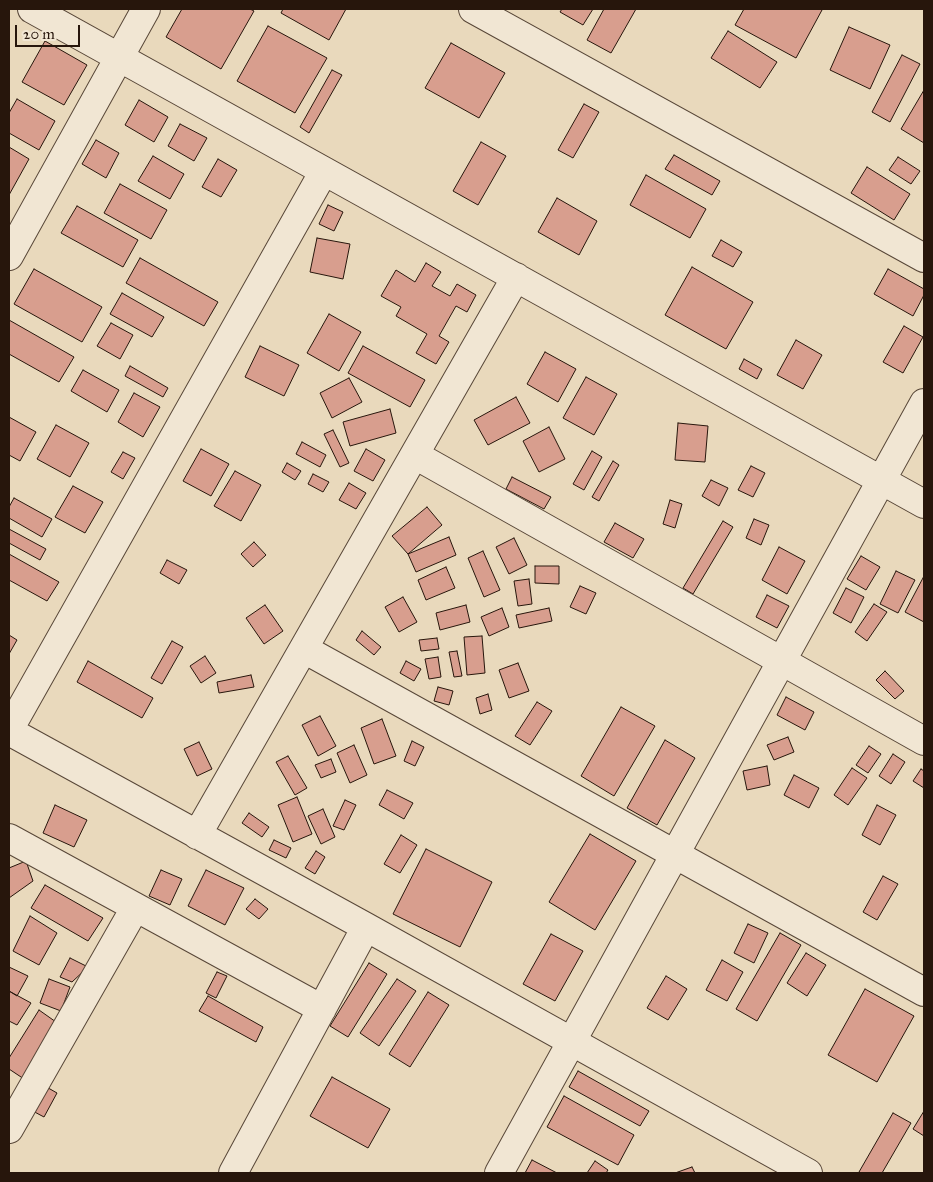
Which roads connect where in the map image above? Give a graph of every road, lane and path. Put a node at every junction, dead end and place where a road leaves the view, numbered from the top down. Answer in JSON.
{"nodes":[{"id":1,"x":32,"y":9,"type":"edge"},
{"id":2,"x":146,"y":9,"type":"edge"},
{"id":3,"x":473,"y":9,"type":"edge"},
{"id":4,"x":119,"y":57,"type":"junction"},
{"id":5,"x":324,"y":171,"type":"junction"},
{"id":6,"x":10,"y":250,"type":"edge"},
{"id":7,"x":924,"y":258,"type":"edge"},
{"id":8,"x":516,"y":277,"type":"junction"},
{"id":9,"x":924,"y":403,"type":"edge"},
{"id":10,"x":415,"y":455,"type":"junction"},
{"id":11,"x":882,"y":480,"type":"junction"},
{"id":12,"x":924,"y":504,"type":"edge"},
{"id":13,"x":304,"y":649,"type":"junction"},
{"id":14,"x":782,"y":661,"type":"junction"},
{"id":15,"x":9,"y":730,"type":"edge"},
{"id":16,"x":924,"y":741,"type":"edge"},
{"id":17,"x":197,"y":835,"type":"junction"},
{"id":18,"x":9,"y":838,"type":"edge"},
{"id":19,"x":675,"y":854,"type":"junction"},
{"id":20,"x":135,"y":908,"type":"junction"},
{"id":21,"x":366,"y":927,"type":"junction"},
{"id":22,"x":924,"y":992,"type":"edge"},
{"id":23,"x":322,"y":1009,"type":"junction"},
{"id":24,"x":571,"y":1042,"type":"junction"},
{"id":25,"x":9,"y":1129,"type":"edge"},
{"id":26,"x":234,"y":1173,"type":"edge"},
{"id":27,"x":499,"y":1173,"type":"edge"},
{"id":28,"x":808,"y":1173,"type":"edge"}],
"edges":[{"from":1,"to":4,"type":"street"},
{"from":2,"to":4,"type":"street"},
{"from":3,"to":7,"type":"street"},
{"from":4,"to":5,"type":"street"},
{"from":4,"to":6,"type":"street"},
{"from":5,"to":8,"type":"street"},
{"from":5,"to":15,"type":"street"},
{"from":8,"to":10,"type":"street"},
{"from":8,"to":11,"type":"street"},
{"from":9,"to":11,"type":"street"},
{"from":10,"to":13,"type":"street"},
{"from":10,"to":14,"type":"street"},
{"from":11,"to":12,"type":"street"},
{"from":11,"to":14,"type":"street"},
{"from":13,"to":17,"type":"street"},
{"from":13,"to":19,"type":"street"},
{"from":14,"to":16,"type":"street"},
{"from":14,"to":19,"type":"street"},
{"from":15,"to":17,"type":"street"},
{"from":17,"to":21,"type":"street"},
{"from":18,"to":20,"type":"street"},
{"from":19,"to":22,"type":"street"},
{"from":19,"to":24,"type":"street"},
{"from":20,"to":23,"type":"street"},
{"from":20,"to":25,"type":"street"},
{"from":21,"to":23,"type":"street"},
{"from":21,"to":24,"type":"street"},
{"from":23,"to":26,"type":"street"},
{"from":24,"to":27,"type":"street"},
{"from":24,"to":28,"type":"street"}]}
